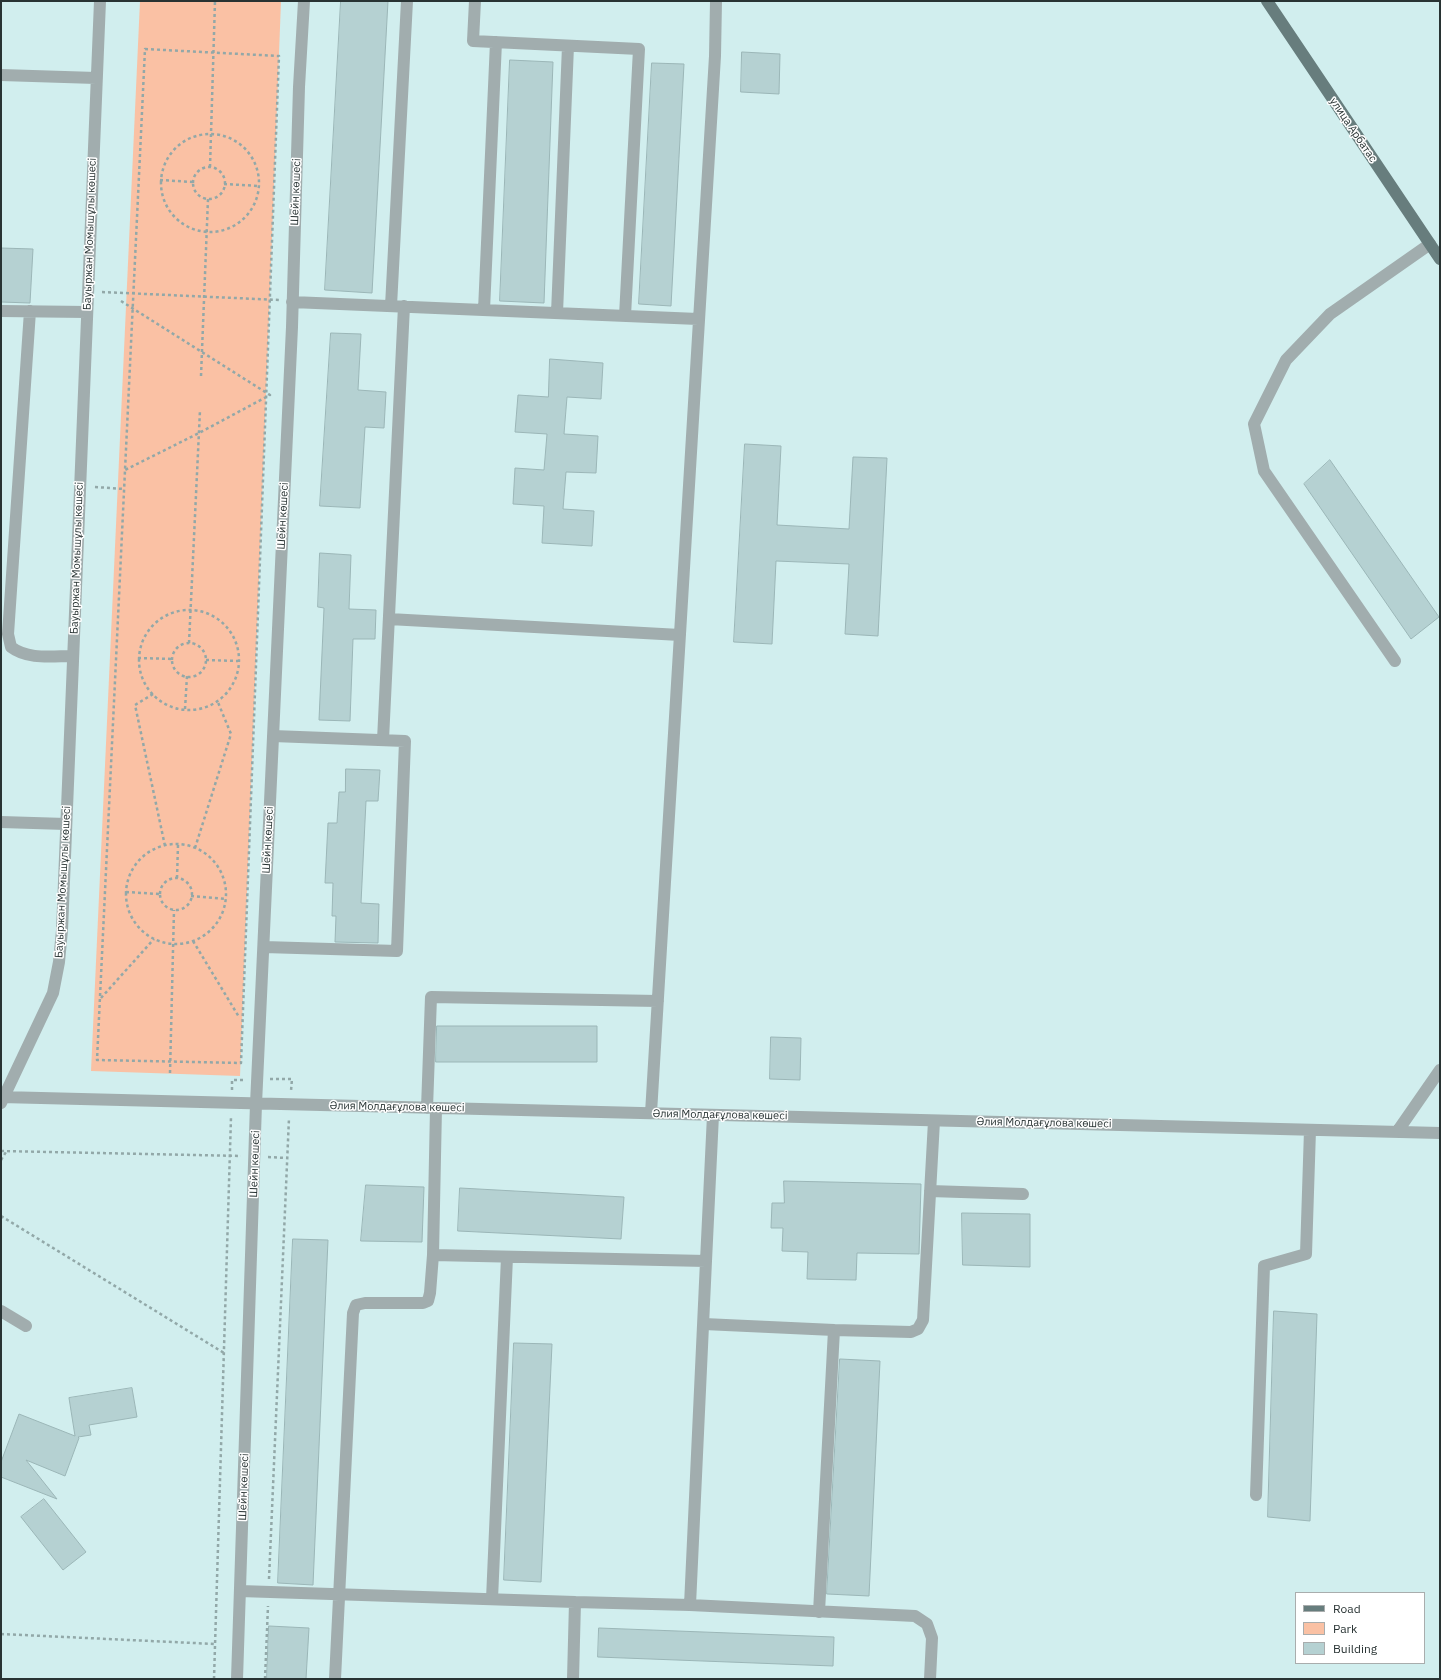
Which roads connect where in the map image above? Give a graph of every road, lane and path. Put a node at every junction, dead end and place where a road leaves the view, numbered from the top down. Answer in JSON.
{"nodes":[{"id":1,"x":100,"y":1,"type":"edge"},
{"id":2,"x":215,"y":1,"type":"edge"},
{"id":3,"x":304,"y":1,"type":"edge"},
{"id":4,"x":407,"y":1,"type":"edge"},
{"id":5,"x":475,"y":1,"type":"edge"},
{"id":6,"x":716,"y":1,"type":"edge"},
{"id":7,"x":1267,"y":1,"type":"edge"},
{"id":8,"x":496,"y":42,"type":"junction"},
{"id":9,"x":568,"y":46,"type":"junction"},
{"id":10,"x":214,"y":53,"type":"junction"},
{"id":11,"x":1,"y":75,"type":"edge"},
{"id":12,"x":96,"y":78,"type":"junction"},
{"id":13,"x":210,"y":134,"type":"junction"},
{"id":14,"x":210,"y":167,"type":"junction"},
{"id":15,"x":160,"y":180,"type":"junction"},
{"id":16,"x":193,"y":182,"type":"junction"},
{"id":17,"x":224,"y":184,"type":"junction"},
{"id":18,"x":259,"y":186,"type":"junction"},
{"id":19,"x":208,"y":199,"type":"junction"},
{"id":20,"x":207,"y":233,"type":"junction"},
{"id":21,"x":1430,"y":244,"type":"junction"},
{"id":22,"x":1440,"y":259,"type":"edge"},
{"id":23,"x":88,"y":291,"type":"junction"},
{"id":24,"x":134,"y":294,"type":"junction"},
{"id":25,"x":205,"y":296,"type":"junction"},
{"id":26,"x":270,"y":299,"type":"junction"},
{"id":27,"x":121,"y":302,"type":"dead end"},
{"id":28,"x":292,"y":302,"type":"junction"},
{"id":29,"x":391,"y":306,"type":"junction"},
{"id":30,"x":404,"y":306,"type":"junction"},
{"id":31,"x":133,"y":309,"type":"junction"},
{"id":32,"x":484,"y":310,"type":"junction"},
{"id":33,"x":1,"y":311,"type":"edge"},
{"id":34,"x":30,"y":311,"type":"junction"},
{"id":35,"x":87,"y":312,"type":"junction"},
{"id":36,"x":556,"y":313,"type":"junction"},
{"id":37,"x":625,"y":316,"type":"junction"},
{"id":38,"x":698,"y":319,"type":"junction"},
{"id":39,"x":202,"y":352,"type":"junction"},
{"id":40,"x":201,"y":376,"type":"dead end"},
{"id":41,"x":266,"y":392,"type":"junction"},
{"id":42,"x":266,"y":398,"type":"junction"},
{"id":43,"x":200,"y":410,"type":"dead end"},
{"id":44,"x":199,"y":433,"type":"junction"},
{"id":45,"x":125,"y":470,"type":"junction"},
{"id":46,"x":80,"y":486,"type":"junction"},
{"id":47,"x":124,"y":489,"type":"junction"},
{"id":48,"x":190,"y":610,"type":"junction"},
{"id":49,"x":389,"y":619,"type":"junction"},
{"id":50,"x":680,"y":635,"type":"junction"},
{"id":51,"x":189,"y":643,"type":"junction"},
{"id":52,"x":73,"y":656,"type":"junction"},
{"id":53,"x":138,"y":658,"type":"junction"},
{"id":54,"x":172,"y":660,"type":"junction"},
{"id":55,"x":206,"y":660,"type":"junction"},
{"id":56,"x":238,"y":661,"type":"junction"},
{"id":57,"x":1395,"y":661,"type":"dead end"},
{"id":58,"x":187,"y":676,"type":"junction"},
{"id":59,"x":152,"y":694,"type":"junction"},
{"id":60,"x":217,"y":700,"type":"junction"},
{"id":61,"x":185,"y":709,"type":"junction"},
{"id":62,"x":273,"y":736,"type":"junction"},
{"id":63,"x":383,"y":740,"type":"junction"},
{"id":64,"x":1,"y":822,"type":"edge"},
{"id":65,"x":66,"y":824,"type":"junction"},
{"id":66,"x":178,"y":845,"type":"junction"},
{"id":67,"x":165,"y":846,"type":"junction"},
{"id":68,"x":195,"y":848,"type":"junction"},
{"id":69,"x":177,"y":878,"type":"junction"},
{"id":70,"x":126,"y":892,"type":"junction"},
{"id":71,"x":159,"y":894,"type":"junction"},
{"id":72,"x":192,"y":896,"type":"junction"},
{"id":73,"x":226,"y":898,"type":"junction"},
{"id":74,"x":174,"y":910,"type":"junction"},
{"id":75,"x":154,"y":939,"type":"junction"},
{"id":76,"x":193,"y":941,"type":"junction"},
{"id":77,"x":173,"y":944,"type":"junction"},
{"id":78,"x":264,"y":947,"type":"junction"},
{"id":79,"x":100,"y":998,"type":"junction"},
{"id":80,"x":658,"y":1001,"type":"junction"},
{"id":81,"x":239,"y":1017,"type":"dead end"},
{"id":82,"x":170,"y":1062,"type":"junction"},
{"id":83,"x":1440,"y":1070,"type":"edge"},
{"id":84,"x":170,"y":1073,"type":"dead end"},
{"id":85,"x":258,"y":1079,"type":"junction"},
{"id":86,"x":2,"y":1099,"type":"edge"},
{"id":87,"x":232,"y":1103,"type":"junction"},
{"id":88,"x":256,"y":1104,"type":"junction"},
{"id":89,"x":290,"y":1104,"type":"junction"},
{"id":90,"x":432,"y":1108,"type":"junction"},
{"id":91,"x":651,"y":1113,"type":"junction"},
{"id":92,"x":713,"y":1115,"type":"junction"},
{"id":93,"x":934,"y":1121,"type":"junction"},
{"id":94,"x":1310,"y":1130,"type":"junction"},
{"id":95,"x":1397,"y":1132,"type":"junction"},
{"id":96,"x":1440,"y":1133,"type":"edge"},
{"id":97,"x":1,"y":1151,"type":"edge"},
{"id":98,"x":6,"y":1151,"type":"junction"},
{"id":99,"x":255,"y":1156,"type":"junction"},
{"id":100,"x":230,"y":1157,"type":"junction"},
{"id":101,"x":287,"y":1158,"type":"junction"},
{"id":102,"x":1,"y":1160,"type":"edge"},
{"id":103,"x":930,"y":1191,"type":"junction"},
{"id":104,"x":1023,"y":1194,"type":"dead end"},
{"id":105,"x":1,"y":1216,"type":"edge"},
{"id":106,"x":433,"y":1255,"type":"junction"},
{"id":107,"x":507,"y":1257,"type":"junction"},
{"id":108,"x":706,"y":1261,"type":"junction"},
{"id":109,"x":1,"y":1311,"type":"edge"},
{"id":110,"x":704,"y":1324,"type":"junction"},
{"id":111,"x":26,"y":1326,"type":"dead end"},
{"id":112,"x":834,"y":1330,"type":"junction"},
{"id":113,"x":224,"y":1353,"type":"junction"},
{"id":114,"x":1256,"y":1495,"type":"dead end"},
{"id":115,"x":240,"y":1591,"type":"junction"},
{"id":116,"x":269,"y":1592,"type":"junction"},
{"id":117,"x":339,"y":1593,"type":"junction"},
{"id":118,"x":492,"y":1599,"type":"junction"},
{"id":119,"x":575,"y":1602,"type":"junction"},
{"id":120,"x":690,"y":1605,"type":"junction"},
{"id":121,"x":819,"y":1612,"type":"junction"},
{"id":122,"x":1,"y":1634,"type":"edge"},
{"id":123,"x":216,"y":1644,"type":"junction"},
{"id":124,"x":214,"y":1679,"type":"edge"},
{"id":125,"x":237,"y":1679,"type":"edge"},
{"id":126,"x":265,"y":1679,"type":"edge"},
{"id":127,"x":335,"y":1679,"type":"edge"},
{"id":128,"x":573,"y":1679,"type":"edge"},
{"id":129,"x":930,"y":1679,"type":"edge"}],
"edges":[{"from":1,"to":12,"type":"street","name":"Бауыржан Момышұлы көшесі"},
{"from":2,"to":10,"type":"path"},
{"from":3,"to":28,"type":"street","name":"Шейн көшесі"},
{"from":4,"to":29,"type":"street"},
{"from":5,"to":8,"type":"street"},
{"from":6,"to":38,"type":"street"},
{"from":7,"to":21,"type":"main road","name":"улица Арбатас"},
{"from":8,"to":9,"type":"street"},
{"from":8,"to":32,"type":"street"},
{"from":9,"to":36,"type":"street"},
{"from":9,"to":37,"type":"street"},
{"from":10,"to":13,"type":"path"},
{"from":10,"to":24,"type":"path"},
{"from":10,"to":26,"type":"path"},
{"from":11,"to":12,"type":"street"},
{"from":12,"to":23,"type":"street","name":"Бауыржан Момышұлы көшесі"},
{"from":13,"to":14,"type":"path"},
{"from":13,"to":15,"type":"path"},
{"from":13,"to":18,"type":"path"},
{"from":14,"to":16,"type":"path"},
{"from":14,"to":17,"type":"path"},
{"from":15,"to":16,"type":"path"},
{"from":15,"to":20,"type":"path"},
{"from":16,"to":19,"type":"path"},
{"from":17,"to":18,"type":"path"},
{"from":17,"to":19,"type":"path"},
{"from":18,"to":20,"type":"path"},
{"from":19,"to":20,"type":"path"},
{"from":20,"to":25,"type":"path"},
{"from":21,"to":22,"type":"main road","name":"улица Арбатас"},
{"from":21,"to":57,"type":"street"},
{"from":23,"to":24,"type":"path"},
{"from":23,"to":35,"type":"street","name":"Бауыржан Момышұлы көшесі"},
{"from":24,"to":25,"type":"path"},
{"from":24,"to":31,"type":"path"},
{"from":25,"to":26,"type":"path"},
{"from":25,"to":39,"type":"path"},
{"from":26,"to":28,"type":"path"},
{"from":26,"to":41,"type":"path"},
{"from":27,"to":31,"type":"path"},
{"from":28,"to":29,"type":"street"},
{"from":28,"to":62,"type":"street","name":"Шейн көшесі"},
{"from":29,"to":30,"type":"street"},
{"from":30,"to":32,"type":"street"},
{"from":30,"to":49,"type":"street"},
{"from":31,"to":39,"type":"path"},
{"from":31,"to":45,"type":"path"},
{"from":32,"to":36,"type":"street"},
{"from":33,"to":34,"type":"street"},
{"from":34,"to":35,"type":"street"},
{"from":34,"to":52,"type":"street"},
{"from":35,"to":46,"type":"street","name":"Бауыржан Момышұлы көшесі"},
{"from":36,"to":37,"type":"street"},
{"from":37,"to":38,"type":"street"},
{"from":38,"to":50,"type":"street"},
{"from":39,"to":40,"type":"path"},
{"from":39,"to":41,"type":"path"},
{"from":41,"to":42,"type":"path"},
{"from":42,"to":44,"type":"path"},
{"from":42,"to":82,"type":"path"},
{"from":43,"to":44,"type":"path"},
{"from":44,"to":45,"type":"path"},
{"from":44,"to":48,"type":"path"},
{"from":45,"to":47,"type":"path"},
{"from":46,"to":47,"type":"path"},
{"from":46,"to":52,"type":"street","name":"Бауыржан Момышұлы көшесі"},
{"from":47,"to":79,"type":"path"},
{"from":48,"to":51,"type":"path"},
{"from":48,"to":53,"type":"path"},
{"from":48,"to":56,"type":"path"},
{"from":49,"to":50,"type":"street"},
{"from":49,"to":63,"type":"street"},
{"from":50,"to":80,"type":"street"},
{"from":51,"to":54,"type":"path"},
{"from":51,"to":55,"type":"path"},
{"from":52,"to":65,"type":"street","name":"Бауыржан Момышұлы көшесі"},
{"from":53,"to":54,"type":"path"},
{"from":53,"to":59,"type":"path"},
{"from":54,"to":58,"type":"path"},
{"from":55,"to":56,"type":"path"},
{"from":55,"to":58,"type":"path"},
{"from":56,"to":60,"type":"path"},
{"from":58,"to":61,"type":"path"},
{"from":59,"to":61,"type":"path"},
{"from":59,"to":67,"type":"path"},
{"from":60,"to":61,"type":"path"},
{"from":60,"to":68,"type":"path"},
{"from":62,"to":63,"type":"street"},
{"from":62,"to":78,"type":"street","name":"Шейн көшесі"},
{"from":63,"to":78,"type":"street"},
{"from":64,"to":65,"type":"street"},
{"from":65,"to":86,"type":"street","name":"Бауыржан Момышұлы көшесі"},
{"from":66,"to":67,"type":"path"},
{"from":66,"to":68,"type":"path"},
{"from":66,"to":69,"type":"path"},
{"from":67,"to":70,"type":"path"},
{"from":68,"to":73,"type":"path"},
{"from":69,"to":71,"type":"path"},
{"from":69,"to":72,"type":"path"},
{"from":70,"to":71,"type":"path"},
{"from":70,"to":75,"type":"path"},
{"from":71,"to":74,"type":"path"},
{"from":72,"to":73,"type":"path"},
{"from":72,"to":74,"type":"path"},
{"from":73,"to":76,"type":"path"},
{"from":74,"to":77,"type":"path"},
{"from":75,"to":77,"type":"path"},
{"from":75,"to":79,"type":"path"},
{"from":76,"to":77,"type":"path"},
{"from":76,"to":81,"type":"path"},
{"from":77,"to":82,"type":"path"},
{"from":78,"to":85,"type":"street","name":"Шейн көшесі"},
{"from":79,"to":82,"type":"path"},
{"from":80,"to":90,"type":"street"},
{"from":80,"to":91,"type":"street"},
{"from":82,"to":84,"type":"path"},
{"from":83,"to":95,"type":"street"},
{"from":85,"to":87,"type":"path"},
{"from":85,"to":88,"type":"street","name":"Шейн көшесі"},
{"from":85,"to":89,"type":"path"},
{"from":86,"to":87,"type":"street","name":"Әлия Молдағұлова көшесі"},
{"from":87,"to":88,"type":"street","name":"Әлия Молдағұлова көшесі"},
{"from":87,"to":100,"type":"path"},
{"from":88,"to":89,"type":"street","name":"Әлия Молдағұлова көшесі"},
{"from":88,"to":99,"type":"street","name":"Шейн көшесі"},
{"from":89,"to":90,"type":"street","name":"Әлия Молдағұлова көшесі"},
{"from":89,"to":101,"type":"path"},
{"from":90,"to":91,"type":"street","name":"Әлия Молдағұлова көшесі"},
{"from":90,"to":106,"type":"street"},
{"from":91,"to":92,"type":"street","name":"Әлия Молдағұлова көшесі"},
{"from":92,"to":93,"type":"street","name":"Әлия Молдағұлова көшесі"},
{"from":92,"to":108,"type":"street"},
{"from":93,"to":94,"type":"street","name":"Әлия Молдағұлова көшесі"},
{"from":93,"to":103,"type":"street"},
{"from":94,"to":95,"type":"street","name":"Әлия Молдағұлова көшесі"},
{"from":94,"to":114,"type":"street"},
{"from":95,"to":96,"type":"street","name":"Әлия Молдағұлова көшесі"},
{"from":97,"to":98,"type":"path"},
{"from":98,"to":100,"type":"path"},
{"from":98,"to":102,"type":"path"},
{"from":99,"to":100,"type":"path"},
{"from":99,"to":101,"type":"path"},
{"from":99,"to":115,"type":"street","name":"Шейн көшесі"},
{"from":100,"to":113,"type":"path"},
{"from":101,"to":116,"type":"path"},
{"from":103,"to":104,"type":"street"},
{"from":103,"to":112,"type":"street"},
{"from":105,"to":113,"type":"path"},
{"from":106,"to":107,"type":"street"},
{"from":106,"to":117,"type":"street"},
{"from":107,"to":108,"type":"street"},
{"from":107,"to":118,"type":"street"},
{"from":108,"to":110,"type":"street"},
{"from":109,"to":111,"type":"street"},
{"from":110,"to":112,"type":"street"},
{"from":110,"to":120,"type":"street"},
{"from":112,"to":121,"type":"street"},
{"from":113,"to":123,"type":"path"},
{"from":115,"to":116,"type":"street"},
{"from":115,"to":125,"type":"street","name":"Шейн көшесі"},
{"from":116,"to":117,"type":"street"},
{"from":116,"to":126,"type":"path"},
{"from":117,"to":118,"type":"street"},
{"from":117,"to":127,"type":"street"},
{"from":118,"to":119,"type":"street"},
{"from":119,"to":120,"type":"street"},
{"from":119,"to":128,"type":"street"},
{"from":120,"to":121,"type":"street"},
{"from":121,"to":129,"type":"street"},
{"from":122,"to":123,"type":"path"},
{"from":123,"to":124,"type":"path"}]}
